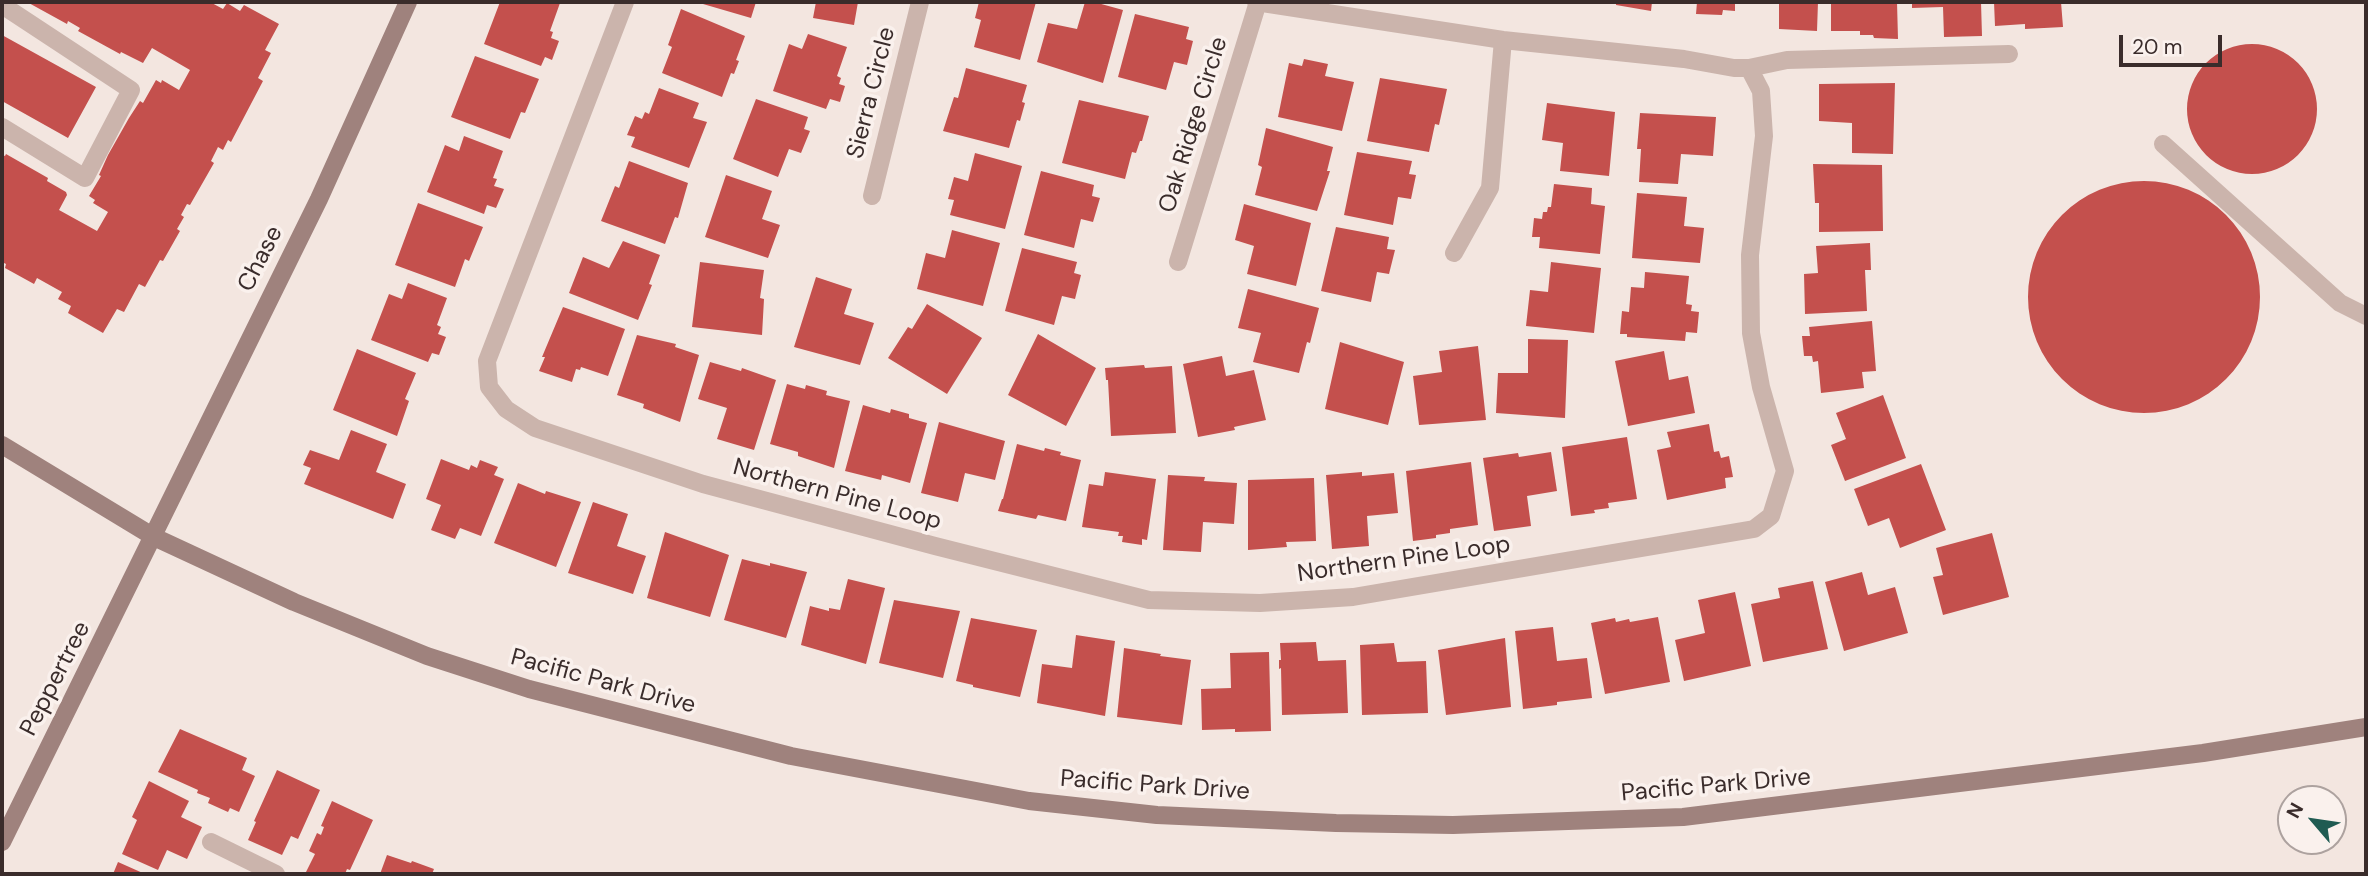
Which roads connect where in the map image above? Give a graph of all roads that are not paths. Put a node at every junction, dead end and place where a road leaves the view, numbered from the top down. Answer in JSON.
{"nodes":[{"id":1,"x":408,"y":2,"type":"edge"},
{"id":2,"x":625,"y":2,"type":"edge"},
{"id":3,"x":920,"y":2,"type":"edge"},
{"id":4,"x":1257,"y":2,"type":"edge"},
{"id":5,"x":2,"y":5,"type":"edge"},
{"id":6,"x":1503,"y":40,"type":"junction"},
{"id":7,"x":2009,"y":54,"type":"dead end"},
{"id":8,"x":1749,"y":68,"type":"junction"},
{"id":9,"x":2,"y":127,"type":"edge"},
{"id":10,"x":2163,"y":144,"type":"dead end"},
{"id":11,"x":872,"y":196,"type":"dead end"},
{"id":12,"x":1454,"y":253,"type":"dead end"},
{"id":13,"x":1178,"y":262,"type":"dead end"},
{"id":14,"x":2366,"y":316,"type":"edge"},
{"id":15,"x":2,"y":445,"type":"edge"},
{"id":16,"x":154,"y":537,"type":"junction"},
{"id":17,"x":2366,"y":727,"type":"edge"},
{"id":18,"x":2,"y":842,"type":"edge"},
{"id":19,"x":211,"y":842,"type":"dead end"},
{"id":20,"x":276,"y":874,"type":"edge"}],
"edges":[{"from":1,"to":16,"type":"main road","name":"Chase"},
{"from":2,"to":8,"type":"street","name":"Northern Pine Loop"},
{"from":3,"to":11,"type":"street","name":"Sierra Circle"},
{"from":4,"to":6,"type":"street"},
{"from":4,"to":13,"type":"street","name":"Oak Ridge Circle"},
{"from":5,"to":9,"type":"street"},
{"from":6,"to":8,"type":"street"},
{"from":6,"to":12,"type":"street"},
{"from":7,"to":8,"type":"street"},
{"from":10,"to":14,"type":"street"},
{"from":15,"to":16,"type":"main road","name":"Pacific Park Drive"},
{"from":16,"to":17,"type":"main road","name":"Pacific Park Drive"},
{"from":16,"to":18,"type":"main road","name":"Peppertree"},
{"from":19,"to":20,"type":"street"}]}
